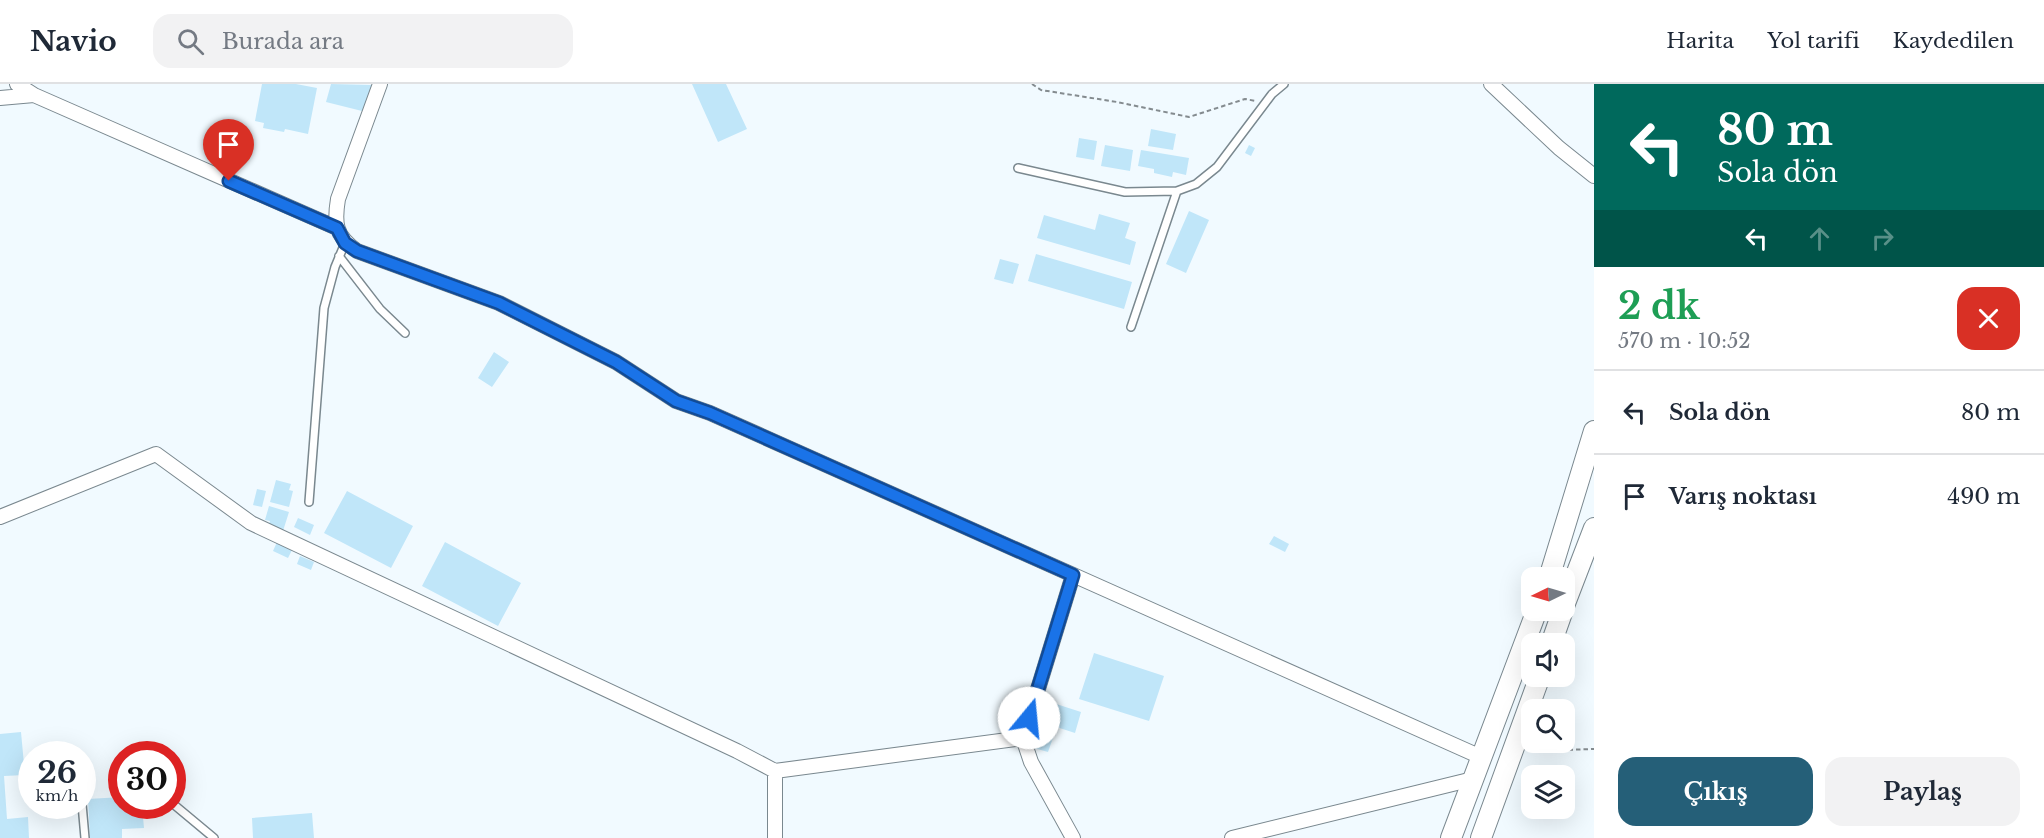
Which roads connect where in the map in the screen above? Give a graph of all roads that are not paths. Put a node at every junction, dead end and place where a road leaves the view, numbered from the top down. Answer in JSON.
{"nodes":[{"id":1,"x":17,"y":84,"type":"edge"},
{"id":2,"x":380,"y":84,"type":"edge"},
{"id":3,"x":1284,"y":84,"type":"edge"},
{"id":4,"x":1491,"y":84,"type":"edge"},
{"id":5,"x":34,"y":95,"type":"junction"},
{"id":6,"x":0,"y":98,"type":"edge"},
{"id":7,"x":1018,"y":168,"type":"dead end"},
{"id":8,"x":1594,"y":176,"type":"edge"},
{"id":9,"x":1177,"y":191,"type":"junction"},
{"id":10,"x":337,"y":228,"type":"junction"},
{"id":11,"x":345,"y":243,"type":"junction"},
{"id":12,"x":339,"y":256,"type":"junction"},
{"id":13,"x":1131,"y":327,"type":"dead end"},
{"id":14,"x":405,"y":333,"type":"dead end"},
{"id":15,"x":1594,"y":431,"type":"edge"},
{"id":16,"x":309,"y":502,"type":"dead end"},
{"id":17,"x":0,"y":517,"type":"edge"},
{"id":18,"x":1594,"y":528,"type":"edge"},
{"id":19,"x":1552,"y":567,"type":"edge"},
{"id":20,"x":1073,"y":575,"type":"junction"},
{"id":21,"x":1575,"y":579,"type":"edge"},
{"id":22,"x":1533,"y":621,"type":"edge"},
{"id":23,"x":1536,"y":687,"type":"edge"},
{"id":24,"x":1023,"y":738,"type":"junction"},
{"id":25,"x":1482,"y":758,"type":"junction"},
{"id":26,"x":775,"y":771,"type":"junction"},
{"id":27,"x":1473,"y":779,"type":"junction"},
{"id":28,"x":186,"y":815,"type":"edge"},
{"id":29,"x":83,"y":819,"type":"edge"},
{"id":30,"x":85,"y":838,"type":"edge"},
{"id":31,"x":214,"y":838,"type":"edge"},
{"id":32,"x":775,"y":838,"type":"edge"},
{"id":33,"x":1073,"y":838,"type":"edge"},
{"id":34,"x":1232,"y":838,"type":"edge"},
{"id":35,"x":1451,"y":838,"type":"edge"},
{"id":36,"x":1480,"y":838,"type":"edge"}],
"edges":[{"from":1,"to":5,"type":"street"},
{"from":2,"to":10,"type":"street"},
{"from":3,"to":9,"type":"lane"},
{"from":4,"to":8,"type":"street"},
{"from":5,"to":6,"type":"street"},
{"from":5,"to":10,"type":"street"},
{"from":7,"to":9,"type":"lane"},
{"from":9,"to":13,"type":"lane"},
{"from":10,"to":11,"type":"street"},
{"from":11,"to":12,"type":"lane"},
{"from":11,"to":20,"type":"street"},
{"from":12,"to":14,"type":"lane"},
{"from":12,"to":16,"type":"lane"},
{"from":15,"to":19,"type":"main road"},
{"from":17,"to":26,"type":"street"},
{"from":18,"to":21,"type":"main road"},
{"from":20,"to":24,"type":"street"},
{"from":20,"to":25,"type":"street"},
{"from":22,"to":25,"type":"main road"},
{"from":23,"to":36,"type":"main road"},
{"from":24,"to":26,"type":"street"},
{"from":24,"to":33,"type":"street"},
{"from":25,"to":27,"type":"main road"},
{"from":26,"to":32,"type":"street"},
{"from":27,"to":34,"type":"street"},
{"from":27,"to":35,"type":"main road"},
{"from":28,"to":31,"type":"lane"},
{"from":29,"to":30,"type":"lane"}]}
